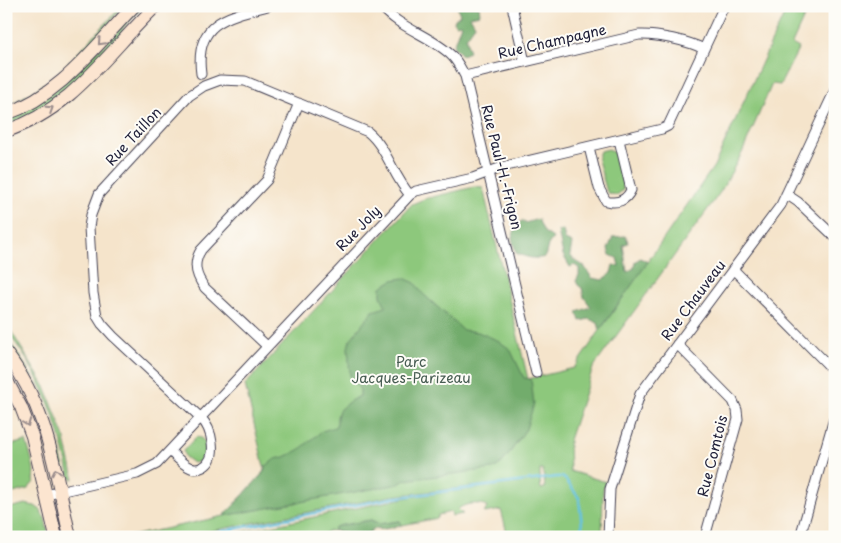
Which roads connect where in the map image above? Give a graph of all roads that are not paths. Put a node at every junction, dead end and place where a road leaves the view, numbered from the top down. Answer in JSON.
{"nodes":[{"id":1,"x":134,"y":6,"type":"edge"},
{"id":2,"x":156,"y":6,"type":"edge"},
{"id":3,"x":268,"y":6,"type":"edge"},
{"id":4,"x":381,"y":6,"type":"edge"},
{"id":5,"x":512,"y":6,"type":"edge"},
{"id":6,"x":724,"y":6,"type":"edge"},
{"id":7,"x":704,"y":49,"type":"junction"},
{"id":8,"x":525,"y":62,"type":"junction"},
{"id":9,"x":201,"y":74,"type":"dead end"},
{"id":10,"x":465,"y":76,"type":"junction"},
{"id":11,"x":835,"y":90,"type":"edge"},
{"id":12,"x":299,"y":103,"type":"junction"},
{"id":13,"x":6,"y":114,"type":"edge"},
{"id":14,"x":6,"y":130,"type":"edge"},
{"id":15,"x":619,"y":140,"type":"junction"},
{"id":16,"x":589,"y":148,"type":"junction"},
{"id":17,"x":488,"y":172,"type":"junction"},
{"id":18,"x":410,"y":194,"type":"junction"},
{"id":19,"x":786,"y":194,"type":"junction"},
{"id":20,"x":835,"y":237,"type":"edge"},
{"id":21,"x":733,"y":269,"type":"junction"},
{"id":22,"x":677,"y":344,"type":"junction"},
{"id":23,"x":267,"y":346,"type":"junction"},
{"id":24,"x":6,"y":353,"type":"edge"},
{"id":25,"x":11,"y":368,"type":"edge"},
{"id":26,"x":835,"y":372,"type":"edge"},
{"id":27,"x":536,"y":373,"type":"dead end"},
{"id":28,"x":6,"y":379,"type":"edge"},
{"id":29,"x":835,"y":415,"type":"edge"},
{"id":30,"x":201,"y":418,"type":"junction"},
{"id":31,"x":170,"y":450,"type":"junction"},
{"id":32,"x":60,"y":492,"type":"junction"},
{"id":33,"x":46,"y":495,"type":"junction"},
{"id":34,"x":56,"y":537,"type":"edge"},
{"id":35,"x":70,"y":537,"type":"edge"},
{"id":36,"x":608,"y":537,"type":"edge"},
{"id":37,"x":705,"y":537,"type":"edge"},
{"id":38,"x":800,"y":537,"type":"edge"}],
"edges":[{"from":1,"to":13,"type":"main road","one_way":true},
{"from":14,"to":2,"type":"main road","one_way":true},
{"from":3,"to":9,"type":"street"},
{"from":4,"to":10,"type":"street","name":"Rue Paul-H.-Frigon"},
{"from":5,"to":8,"type":"street"},
{"from":6,"to":7,"type":"street"},
{"from":7,"to":8,"type":"street","name":"Rue Champagne"},
{"from":7,"to":15,"type":"street"},
{"from":8,"to":10,"type":"street","name":"Rue Champagne"},
{"from":10,"to":17,"type":"street","name":"Rue Paul-H.-Frigon"},
{"from":11,"to":19,"type":"street","name":"Rue Chauveau"},
{"from":12,"to":18,"type":"street","name":"Rue Taillon"},
{"from":12,"to":23,"type":"street"},
{"from":12,"to":30,"type":"street","name":"Rue Taillon"},
{"from":15,"to":16,"type":"street"},
{"from":15,"to":16,"type":"street"},
{"from":16,"to":17,"type":"street"},
{"from":17,"to":18,"type":"street"},
{"from":17,"to":27,"type":"street","name":"Rue Paul-H.-Frigon"},
{"from":18,"to":23,"type":"street","name":"Rue Joly"},
{"from":19,"to":20,"type":"street"},
{"from":19,"to":21,"type":"street","name":"Rue Chauveau"},
{"from":21,"to":22,"type":"street","name":"Rue Chauveau"},
{"from":21,"to":26,"type":"street"},
{"from":22,"to":36,"type":"street","name":"Rue Chauveau"},
{"from":22,"to":37,"type":"street","name":"Rue Comtois"},
{"from":23,"to":30,"type":"street","name":"Rue Joly"},
{"from":24,"to":25,"type":"main road"},
{"from":32,"to":25,"type":"main road","one_way":true},
{"from":28,"to":33,"type":"main road","one_way":true},
{"from":29,"to":38,"type":"street"},
{"from":30,"to":31,"type":"street","name":"Rue Joly"},
{"from":30,"to":31,"type":"street"},
{"from":31,"to":32,"type":"street","name":"Rue Joly"},
{"from":32,"to":33,"type":"street","name":"Rue Joly"},
{"from":32,"to":35,"type":"main road"},
{"from":33,"to":34,"type":"main road"}]}
